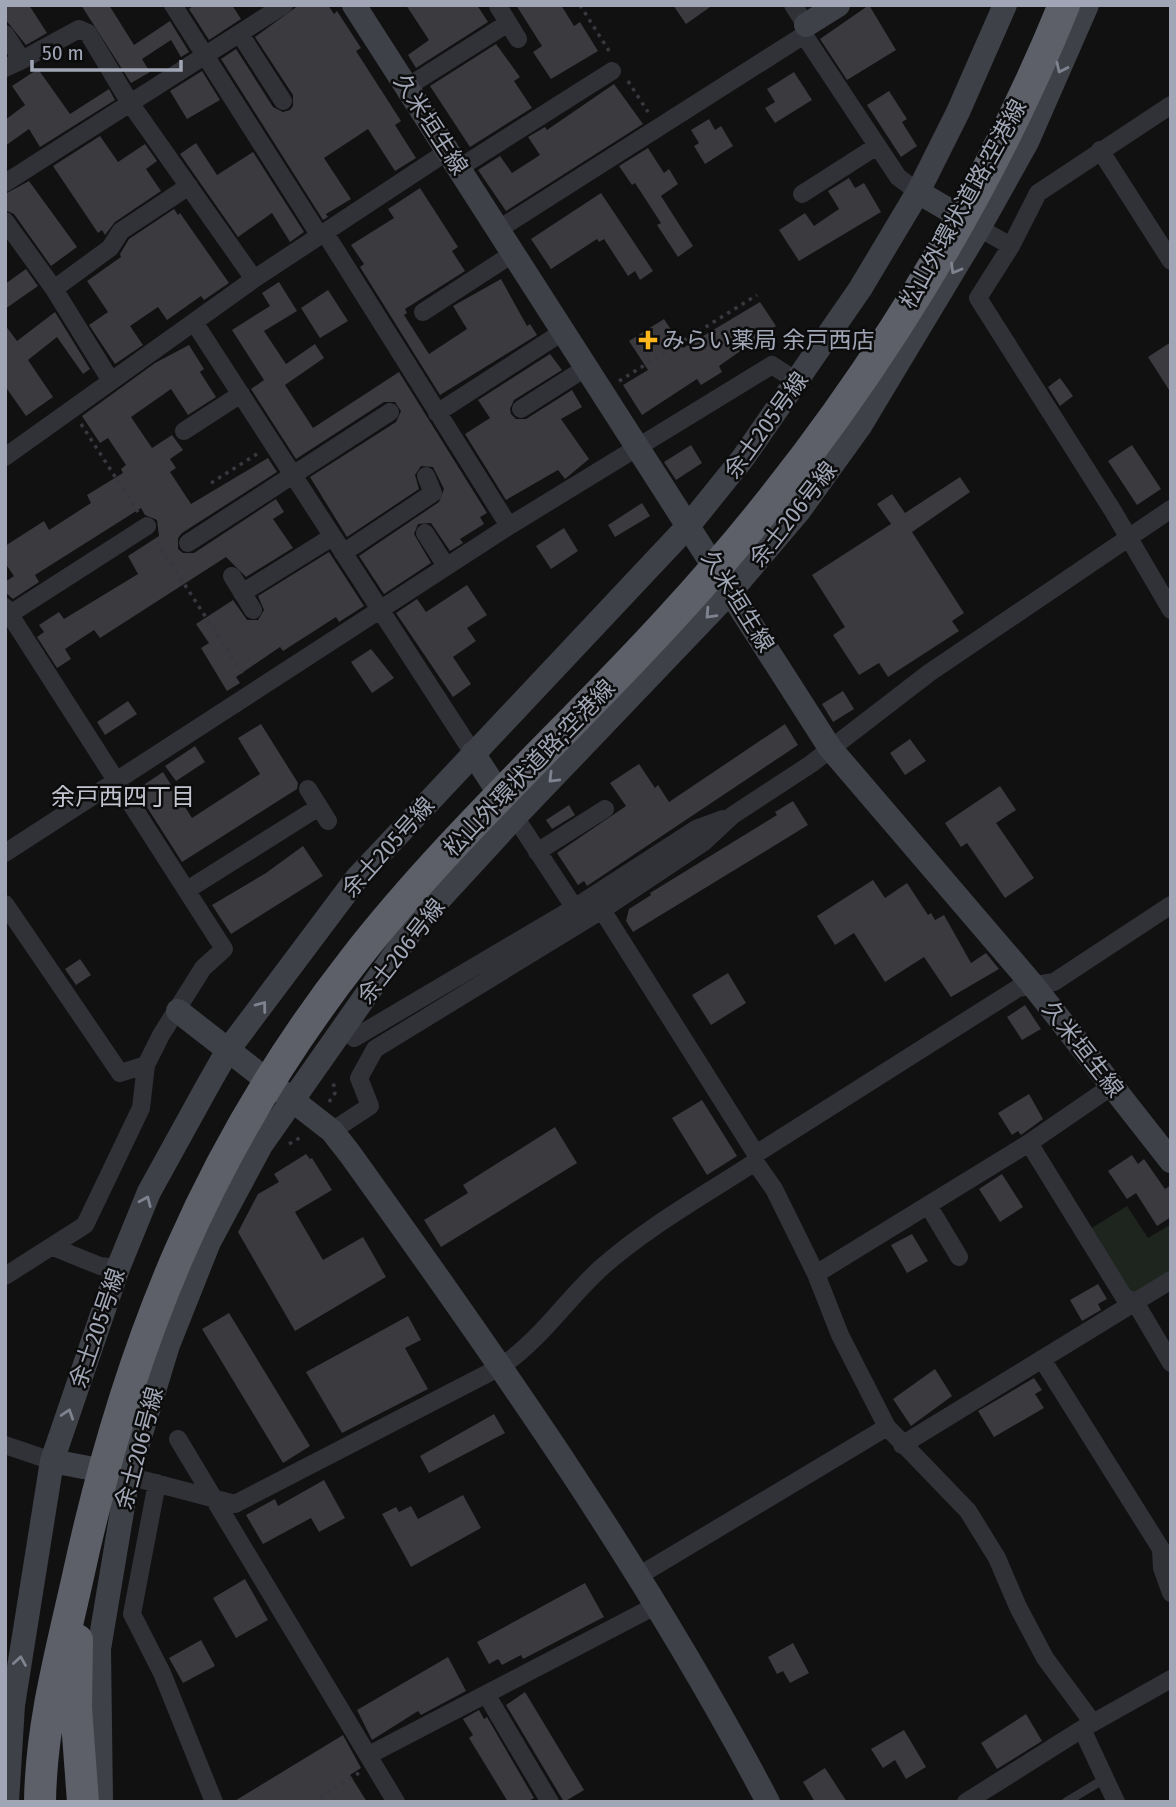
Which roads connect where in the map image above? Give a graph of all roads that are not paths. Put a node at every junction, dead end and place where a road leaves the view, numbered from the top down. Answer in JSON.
{"nodes":[{"id":1,"x":173,"y":5,"type":"edge"},
{"id":2,"x":284,"y":5,"type":"edge"},
{"id":3,"x":354,"y":5,"type":"edge"},
{"id":4,"x":838,"y":5,"type":"edge"},
{"id":5,"x":1006,"y":5,"type":"edge"},
{"id":6,"x":1063,"y":5,"type":"edge"},
{"id":7,"x":1087,"y":5,"type":"edge"},
{"id":8,"x":498,"y":6,"type":"edge"},
{"id":9,"x":801,"y":22,"type":"edge"},
{"id":10,"x":5,"y":34,"type":"edge"},
{"id":11,"x":240,"y":34,"type":"junction"},
{"id":12,"x":206,"y":55,"type":"junction"},
{"id":13,"x":22,"y":60,"type":"junction"},
{"id":14,"x":5,"y":68,"type":"edge"},
{"id":15,"x":612,"y":71,"type":"dead end"},
{"id":16,"x":407,"y":87,"type":"junction"},
{"id":17,"x":282,"y":101,"type":"dead end"},
{"id":18,"x":130,"y":103,"type":"junction"},
{"id":19,"x":1171,"y":105,"type":"edge"},
{"id":20,"x":877,"y":146,"type":"junction"},
{"id":21,"x":1100,"y":150,"type":"junction"},
{"id":22,"x":453,"y":160,"type":"junction"},
{"id":23,"x":5,"y":183,"type":"edge"},
{"id":24,"x":189,"y":186,"type":"junction"},
{"id":25,"x":918,"y":192,"type":"junction"},
{"id":26,"x":802,"y":194,"type":"dead end"},
{"id":27,"x":5,"y":220,"type":"edge"},
{"id":28,"x":979,"y":228,"type":"junction"},
{"id":29,"x":499,"y":229,"type":"junction"},
{"id":30,"x":322,"y":234,"type":"junction"},
{"id":31,"x":1011,"y":246,"type":"junction"},
{"id":32,"x":514,"y":253,"type":"junction"},
{"id":33,"x":1171,"y":261,"type":"edge"},
{"id":34,"x":254,"y":279,"type":"junction"},
{"id":35,"x":54,"y":289,"type":"junction"},
{"id":36,"x":422,"y":312,"type":"dead end"},
{"id":37,"x":194,"y":322,"type":"junction"},
{"id":38,"x":564,"y":331,"type":"junction"},
{"id":39,"x":587,"y":367,"type":"junction"},
{"id":40,"x":111,"y":381,"type":"junction"},
{"id":41,"x":798,"y":382,"type":"junction"},
{"id":42,"x":241,"y":394,"type":"junction"},
{"id":43,"x":521,"y":409,"type":"dead end"},
{"id":44,"x":390,"y":412,"type":"dead end"},
{"id":45,"x":437,"y":413,"type":"junction"},
{"id":46,"x":184,"y":431,"type":"dead end"},
{"id":47,"x":639,"y":447,"type":"junction"},
{"id":48,"x":5,"y":457,"type":"edge"},
{"id":49,"x":294,"y":475,"type":"junction"},
{"id":50,"x":426,"y":476,"type":"dead end"},
{"id":51,"x":1171,"y":509,"type":"edge"},
{"id":52,"x":689,"y":525,"type":"junction"},
{"id":53,"x":147,"y":526,"type":"road end"},
{"id":54,"x":509,"y":526,"type":"junction"},
{"id":55,"x":208,"y":530,"type":"junction"},
{"id":56,"x":425,"y":533,"type":"dead end"},
{"id":57,"x":1127,"y":536,"type":"junction"},
{"id":58,"x":332,"y":537,"type":"junction"},
{"id":59,"x":188,"y":543,"type":"dead end"},
{"id":60,"x":218,"y":546,"type":"dead end"},
{"id":61,"x":343,"y":553,"type":"junction"},
{"id":62,"x":446,"y":566,"type":"junction"},
{"id":63,"x":232,"y":576,"type":"dead end"},
{"id":64,"x":732,"y":591,"type":"junction"},
{"id":65,"x":242,"y":593,"type":"junction"},
{"id":66,"x":379,"y":609,"type":"junction"},
{"id":67,"x":253,"y":610,"type":"dead end"},
{"id":68,"x":1171,"y":610,"type":"edge"},
{"id":69,"x":7,"y":611,"type":"edge"},
{"id":70,"x":831,"y":748,"type":"junction"},
{"id":71,"x":473,"y":753,"type":"junction"},
{"id":72,"x":117,"y":780,"type":"junction"},
{"id":73,"x":308,"y":789,"type":"dead end"},
{"id":74,"x":605,"y":809,"type":"dead end"},
{"id":75,"x":733,"y":815,"type":"junction"},
{"id":76,"x":514,"y":817,"type":"junction"},
{"id":77,"x":537,"y":852,"type":"junction"},
{"id":78,"x":5,"y":853,"type":"edge"},
{"id":79,"x":187,"y":890,"type":"junction"},
{"id":80,"x":5,"y":904,"type":"edge"},
{"id":81,"x":1171,"y":905,"type":"edge"},
{"id":82,"x":602,"y":910,"type":"junction"},
{"id":83,"x":579,"y":915,"type":"junction"},
{"id":84,"x":1032,"y":984,"type":"junction"},
{"id":85,"x":178,"y":1011,"type":"junction"},
{"id":86,"x":354,"y":1038,"type":"dead end"},
{"id":87,"x":228,"y":1050,"type":"junction"},
{"id":88,"x":146,"y":1065,"type":"junction"},
{"id":89,"x":1112,"y":1086,"type":"junction"},
{"id":90,"x":292,"y":1100,"type":"junction"},
{"id":91,"x":332,"y":1131,"type":"junction"},
{"id":92,"x":1029,"y":1143,"type":"junction"},
{"id":93,"x":755,"y":1158,"type":"junction"},
{"id":94,"x":1171,"y":1161,"type":"edge"},
{"id":95,"x":929,"y":1205,"type":"junction"},
{"id":96,"x":54,"y":1247,"type":"junction"},
{"id":97,"x":959,"y":1257,"type":"dead end"},
{"id":98,"x":118,"y":1268,"type":"junction"},
{"id":99,"x":816,"y":1274,"type":"junction"},
{"id":100,"x":5,"y":1276,"type":"edge"},
{"id":101,"x":1171,"y":1280,"type":"edge"},
{"id":102,"x":1135,"y":1302,"type":"junction"},
{"id":103,"x":1042,"y":1359,"type":"junction"},
{"id":104,"x":1171,"y":1363,"type":"edge"},
{"id":105,"x":502,"y":1366,"type":"junction"},
{"id":106,"x":887,"y":1427,"type":"junction"},
{"id":107,"x":178,"y":1439,"type":"dead end"},
{"id":108,"x":5,"y":1445,"type":"edge"},
{"id":109,"x":902,"y":1445,"type":"junction"},
{"id":110,"x":52,"y":1461,"type":"junction"},
{"id":111,"x":128,"y":1476,"type":"junction"},
{"id":112,"x":157,"y":1483,"type":"junction"},
{"id":113,"x":212,"y":1496,"type":"junction"},
{"id":114,"x":79,"y":1572,"type":"junction"},
{"id":115,"x":639,"y":1576,"type":"junction"},
{"id":116,"x":1171,"y":1593,"type":"edge"},
{"id":117,"x":657,"y":1605,"type":"junction"},
{"id":118,"x":1171,"y":1679,"type":"edge"},
{"id":119,"x":485,"y":1694,"type":"junction"},
{"id":120,"x":1088,"y":1726,"type":"junction"},
{"id":121,"x":372,"y":1759,"type":"junction"},
{"id":122,"x":1105,"y":1778,"type":"junction"},
{"id":123,"x":1081,"y":1793,"type":"junction"},
{"id":124,"x":7,"y":1802,"type":"edge"},
{"id":125,"x":40,"y":1802,"type":"edge"},
{"id":126,"x":83,"y":1802,"type":"edge"},
{"id":127,"x":101,"y":1802,"type":"edge"},
{"id":128,"x":214,"y":1802,"type":"edge"},
{"id":129,"x":396,"y":1802,"type":"edge"},
{"id":130,"x":550,"y":1802,"type":"edge"},
{"id":131,"x":768,"y":1802,"type":"edge"},
{"id":132,"x":966,"y":1802,"type":"edge"},
{"id":133,"x":1066,"y":1802,"type":"edge"},
{"id":134,"x":1087,"y":1802,"type":"edge"},
{"id":135,"x":1116,"y":1802,"type":"edge"}],
"edges":[{"from":1,"to":12,"type":"street"},
{"from":2,"to":11,"type":"street"},
{"from":3,"to":16,"type":"street","name":"久米垣生線"},
{"from":4,"to":9,"type":"street"},
{"from":5,"to":25,"type":"street","name":"余土205号線"},
{"from":6,"to":114,"type":"highway","name":"松山外環状道路;空港線"},
{"from":7,"to":28,"type":"street","name":"余土206号線","one_way":true},
{"from":8,"to":16,"type":"street"},
{"from":9,"to":20,"type":"street"},
{"from":9,"to":29,"type":"street"},
{"from":10,"to":13,"type":"street"},
{"from":11,"to":12,"type":"street"},
{"from":11,"to":17,"type":"street"},
{"from":12,"to":18,"type":"street"},
{"from":12,"to":30,"type":"street"},
{"from":13,"to":14,"type":"street"},
{"from":13,"to":18,"type":"street"},
{"from":15,"to":22,"type":"street"},
{"from":16,"to":22,"type":"street","name":"久米垣生線"},
{"from":18,"to":23,"type":"street"},
{"from":18,"to":24,"type":"street"},
{"from":19,"to":21,"type":"street"},
{"from":20,"to":25,"type":"street"},
{"from":20,"to":26,"type":"street"},
{"from":21,"to":31,"type":"street"},
{"from":21,"to":33,"type":"street"},
{"from":22,"to":29,"type":"street","name":"久米垣生線"},
{"from":22,"to":30,"type":"street"},
{"from":24,"to":34,"type":"street"},
{"from":24,"to":35,"type":"street"},
{"from":25,"to":28,"type":"street"},
{"from":25,"to":41,"type":"street","name":"余土205号線"},
{"from":27,"to":35,"type":"street"},
{"from":28,"to":31,"type":"street"},
{"from":28,"to":64,"type":"street","name":"余土206号線","one_way":true},
{"from":29,"to":32,"type":"street","name":"久米垣生線"},
{"from":30,"to":34,"type":"street"},
{"from":30,"to":45,"type":"street"},
{"from":31,"to":57,"type":"street"},
{"from":32,"to":36,"type":"street"},
{"from":32,"to":38,"type":"street","name":"久米垣生線"},
{"from":34,"to":37,"type":"street"},
{"from":35,"to":40,"type":"street"},
{"from":37,"to":40,"type":"street"},
{"from":37,"to":42,"type":"street"},
{"from":38,"to":39,"type":"street","name":"久米垣生線"},
{"from":38,"to":45,"type":"street"},
{"from":39,"to":43,"type":"street"},
{"from":39,"to":47,"type":"street","name":"久米垣生線"},
{"from":40,"to":48,"type":"street"},
{"from":41,"to":47,"type":"street"},
{"from":41,"to":52,"type":"street","name":"余土205号線"},
{"from":42,"to":46,"type":"street"},
{"from":42,"to":49,"type":"street"},
{"from":44,"to":49,"type":"street"},
{"from":45,"to":54,"type":"street"},
{"from":47,"to":52,"type":"street","name":"久米垣生線"},
{"from":47,"to":54,"type":"street"},
{"from":49,"to":55,"type":"street"},
{"from":49,"to":58,"type":"street"},
{"from":50,"to":61,"type":"street"},
{"from":51,"to":57,"type":"street"},
{"from":52,"to":64,"type":"street","name":"久米垣生線"},
{"from":52,"to":71,"type":"street","name":"余土205号線"},
{"from":53,"to":69,"type":"street"},
{"from":54,"to":62,"type":"street"},
{"from":55,"to":59,"type":"street"},
{"from":55,"to":60,"type":"street"},
{"from":56,"to":62,"type":"street"},
{"from":57,"to":68,"type":"street"},
{"from":57,"to":70,"type":"street"},
{"from":58,"to":61,"type":"street"},
{"from":58,"to":65,"type":"street"},
{"from":61,"to":66,"type":"street"},
{"from":62,"to":66,"type":"street"},
{"from":63,"to":65,"type":"street"},
{"from":64,"to":70,"type":"street","name":"久米垣生線"},
{"from":64,"to":76,"type":"street","name":"余土206号線","one_way":true},
{"from":65,"to":67,"type":"street"},
{"from":66,"to":71,"type":"street"},
{"from":66,"to":72,"type":"street"},
{"from":69,"to":72,"type":"street"},
{"from":70,"to":75,"type":"street"},
{"from":70,"to":84,"type":"street","name":"久米垣生線"},
{"from":71,"to":76,"type":"street"},
{"from":87,"to":71,"type":"street","name":"余土205号線","one_way":true},
{"from":72,"to":78,"type":"street"},
{"from":72,"to":79,"type":"street"},
{"from":73,"to":79,"type":"street"},
{"from":74,"to":77,"type":"street"},
{"from":75,"to":82,"type":"street"},
{"from":75,"to":83,"type":"street"},
{"from":76,"to":77,"type":"street"},
{"from":76,"to":90,"type":"street","name":"余土206号線"},
{"from":77,"to":83,"type":"street"},
{"from":79,"to":85,"type":"street"},
{"from":80,"to":88,"type":"street"},
{"from":81,"to":84,"type":"street"},
{"from":82,"to":83,"type":"street"},
{"from":82,"to":93,"type":"street"},
{"from":83,"to":86,"type":"street"},
{"from":83,"to":91,"type":"street"},
{"from":84,"to":89,"type":"street","name":"久米垣生線"},
{"from":84,"to":93,"type":"street"},
{"from":85,"to":87,"type":"street"},
{"from":85,"to":88,"type":"street"},
{"from":87,"to":90,"type":"street"},
{"from":98,"to":87,"type":"street","name":"余土205号線","one_way":true},
{"from":88,"to":96,"type":"street"},
{"from":89,"to":92,"type":"street"},
{"from":89,"to":94,"type":"street","name":"久米垣生線"},
{"from":90,"to":91,"type":"street"},
{"from":90,"to":111,"type":"street","name":"余土206号線"},
{"from":91,"to":105,"type":"street"},
{"from":92,"to":95,"type":"street"},
{"from":92,"to":102,"type":"street"},
{"from":93,"to":99,"type":"street"},
{"from":93,"to":105,"type":"street"},
{"from":95,"to":97,"type":"street"},
{"from":95,"to":99,"type":"street"},
{"from":96,"to":98,"type":"street"},
{"from":96,"to":100,"type":"street"},
{"from":110,"to":98,"type":"street","name":"余土205号線","one_way":true},
{"from":99,"to":106,"type":"street"},
{"from":101,"to":102,"type":"street"},
{"from":102,"to":103,"type":"street"},
{"from":102,"to":104,"type":"street"},
{"from":103,"to":109,"type":"street"},
{"from":103,"to":116,"type":"street"},
{"from":105,"to":113,"type":"street"},
{"from":105,"to":115,"type":"street"},
{"from":106,"to":109,"type":"street"},
{"from":106,"to":115,"type":"street"},
{"from":107,"to":113,"type":"street"},
{"from":108,"to":110,"type":"street"},
{"from":109,"to":120,"type":"street"},
{"from":110,"to":111,"type":"street"},
{"from":124,"to":110,"type":"street","name":"余土205号線","one_way":true},
{"from":111,"to":112,"type":"street"},
{"from":111,"to":127,"type":"street","name":"余土206号線"},
{"from":112,"to":113,"type":"street"},
{"from":112,"to":128,"type":"street"},
{"from":113,"to":121,"type":"street"},
{"from":114,"to":125,"type":"highway"},
{"from":114,"to":126,"type":"highway"},
{"from":115,"to":117,"type":"street"},
{"from":117,"to":119,"type":"street"},
{"from":117,"to":131,"type":"street"},
{"from":118,"to":120,"type":"street"},
{"from":119,"to":121,"type":"street"},
{"from":119,"to":130,"type":"street"},
{"from":120,"to":122,"type":"street"},
{"from":120,"to":132,"type":"street"},
{"from":121,"to":129,"type":"street"},
{"from":122,"to":123,"type":"lane"},
{"from":122,"to":135,"type":"street"},
{"from":123,"to":133,"type":"lane"},
{"from":123,"to":134,"type":"lane"}]}
